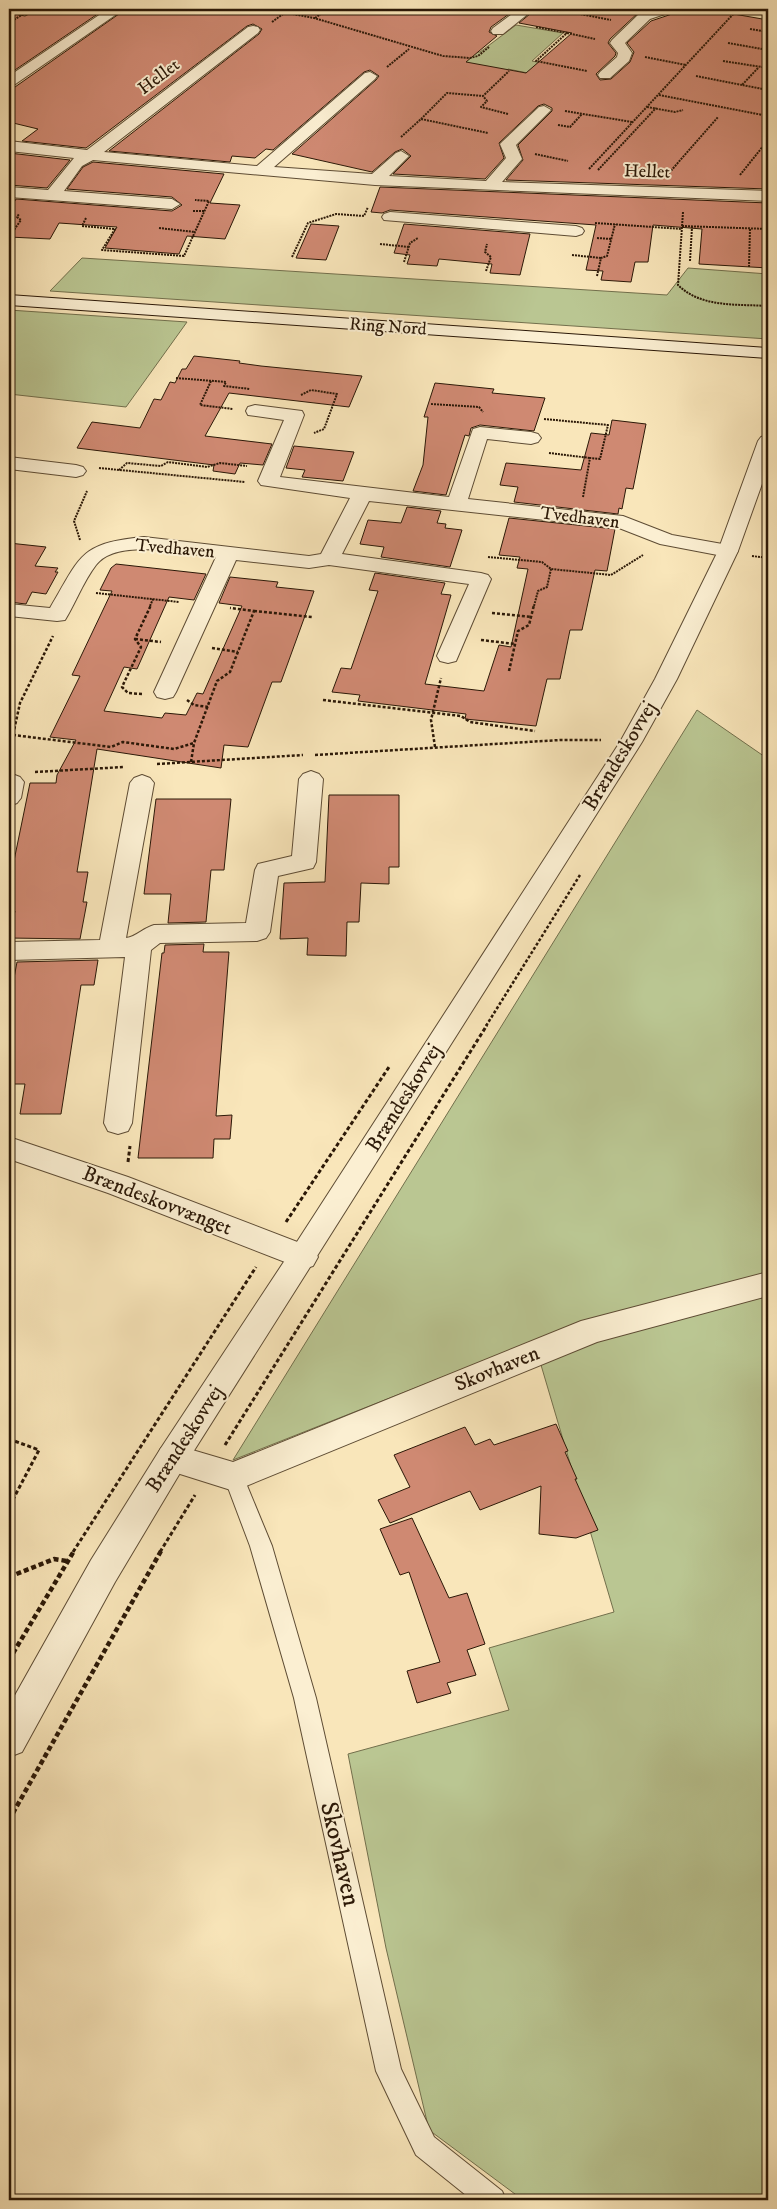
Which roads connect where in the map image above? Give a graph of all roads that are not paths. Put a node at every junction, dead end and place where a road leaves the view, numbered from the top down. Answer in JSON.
{"nodes":[{"id":1,"x":118,"y":9,"type":"edge"},
{"id":2,"x":527,"y":9,"type":"edge"},
{"id":3,"x":666,"y":9,"type":"edge"},
{"id":4,"x":253,"y":30,"type":"dead end"},
{"id":5,"x":498,"y":31,"type":"road end"},
{"id":6,"x":605,"y":75,"type":"road end"},
{"id":7,"x":370,"y":76,"type":"road end"},
{"id":8,"x":9,"y":82,"type":"edge"},
{"id":9,"x":539,"y":115,"type":"road end"},
{"id":10,"x":9,"y":146,"type":"edge"},
{"id":11,"x":89,"y":156,"type":"junction"},
{"id":12,"x":401,"y":156,"type":"road end"},
{"id":13,"x":261,"y":171,"type":"junction"},
{"id":14,"x":375,"y":180,"type":"junction"},
{"id":15,"x":490,"y":186,"type":"junction"},
{"id":16,"x":525,"y":188,"type":"junction"},
{"id":17,"x":9,"y":192,"type":"edge"},
{"id":18,"x":53,"y":195,"type":"junction"},
{"id":19,"x":768,"y":196,"type":"edge"},
{"id":20,"x":172,"y":204,"type":"dead end"},
{"id":21,"x":390,"y":216,"type":"dead end"},
{"id":22,"x":521,"y":216,"type":"junction"},
{"id":23,"x":576,"y":230,"type":"dead end"},
{"id":24,"x":9,"y":300,"type":"edge"},
{"id":25,"x":768,"y":353,"type":"edge"},
{"id":26,"x":255,"y":411,"type":"road end"},
{"id":27,"x":531,"y":438,"type":"road end"},
{"id":28,"x":768,"y":441,"type":"edge"},
{"id":29,"x":9,"y":463,"type":"edge"},
{"id":30,"x":87,"y":477,"type":"road end"},
{"id":31,"x":362,"y":494,"type":"junction"},
{"id":32,"x":457,"y":504,"type":"junction"},
{"id":33,"x":228,"y":554,"type":"junction"},
{"id":34,"x":743,"y":557,"type":"junction"},
{"id":35,"x":329,"y":559,"type":"junction"},
{"id":36,"x":9,"y":610,"type":"edge"},
{"id":37,"x":448,"y":656,"type":"road end"},
{"id":38,"x":165,"y":692,"type":"dead end"},
{"id":39,"x":311,"y":779,"type":"dead end"},
{"id":40,"x":142,"y":783,"type":"dead end"},
{"id":41,"x":139,"y":946,"type":"junction"},
{"id":42,"x":9,"y":950,"type":"edge"},
{"id":43,"x":111,"y":950,"type":"junction"},
{"id":44,"x":118,"y":1123,"type":"road end"},
{"id":45,"x":9,"y":1148,"type":"edge"},
{"id":46,"x":304,"y":1257,"type":"junction"},
{"id":47,"x":768,"y":1284,"type":"edge"},
{"id":48,"x":172,"y":1458,"type":"junction"},
{"id":49,"x":222,"y":1473,"type":"junction"},
{"id":50,"x":9,"y":1740,"type":"edge"},
{"id":51,"x":493,"y":2200,"type":"edge"}],
"edges":[{"from":1,"to":8,"type":"street"},
{"from":2,"to":5,"type":"street"},
{"from":3,"to":6,"type":"street"},
{"from":4,"to":11,"type":"street","name":"Hellet"},
{"from":7,"to":13,"type":"street"},
{"from":9,"to":15,"type":"street"},
{"from":10,"to":11,"type":"street","name":"Hellet"},
{"from":11,"to":13,"type":"street","name":"Hellet"},
{"from":11,"to":18,"type":"street","name":"Hellet"},
{"from":12,"to":14,"type":"street"},
{"from":13,"to":14,"type":"street","name":"Hellet"},
{"from":14,"to":15,"type":"street","name":"Hellet"},
{"from":15,"to":16,"type":"street","name":"Hellet"},
{"from":16,"to":19,"type":"street","name":"Hellet"},
{"from":16,"to":22,"type":"street"},
{"from":17,"to":18,"type":"street"},
{"from":18,"to":20,"type":"street"},
{"from":21,"to":22,"type":"street"},
{"from":22,"to":23,"type":"street"},
{"from":24,"to":25,"type":"street","name":"Ring Nord"},
{"from":26,"to":31,"type":"street","name":"Tvedhaven"},
{"from":27,"to":32,"type":"street"},
{"from":28,"to":34,"type":"street","name":"Brændeskovvej"},
{"from":29,"to":30,"type":"street"},
{"from":31,"to":32,"type":"street","name":"Tvedhaven"},
{"from":31,"to":35,"type":"street"},
{"from":32,"to":34,"type":"street","name":"Tvedhaven"},
{"from":33,"to":35,"type":"street","name":"Tvedhaven"},
{"from":33,"to":36,"type":"street","name":"Tvedhaven"},
{"from":33,"to":38,"type":"street","name":"Tvedhaven"},
{"from":34,"to":46,"type":"street","name":"Brændeskovvej"},
{"from":35,"to":37,"type":"street","name":"Tvedhaven"},
{"from":39,"to":41,"type":"street"},
{"from":40,"to":43,"type":"street"},
{"from":41,"to":43,"type":"street"},
{"from":41,"to":44,"type":"street"},
{"from":42,"to":43,"type":"street"},
{"from":45,"to":46,"type":"street","name":"Brændeskovvænget"},
{"from":46,"to":48,"type":"street","name":"Brændeskovvej"},
{"from":47,"to":49,"type":"street","name":"Skovhaven"},
{"from":48,"to":49,"type":"street"},
{"from":48,"to":50,"type":"street","name":"Brændeskovvej"},
{"from":49,"to":51,"type":"lane","name":"Skovhaven"}]}
